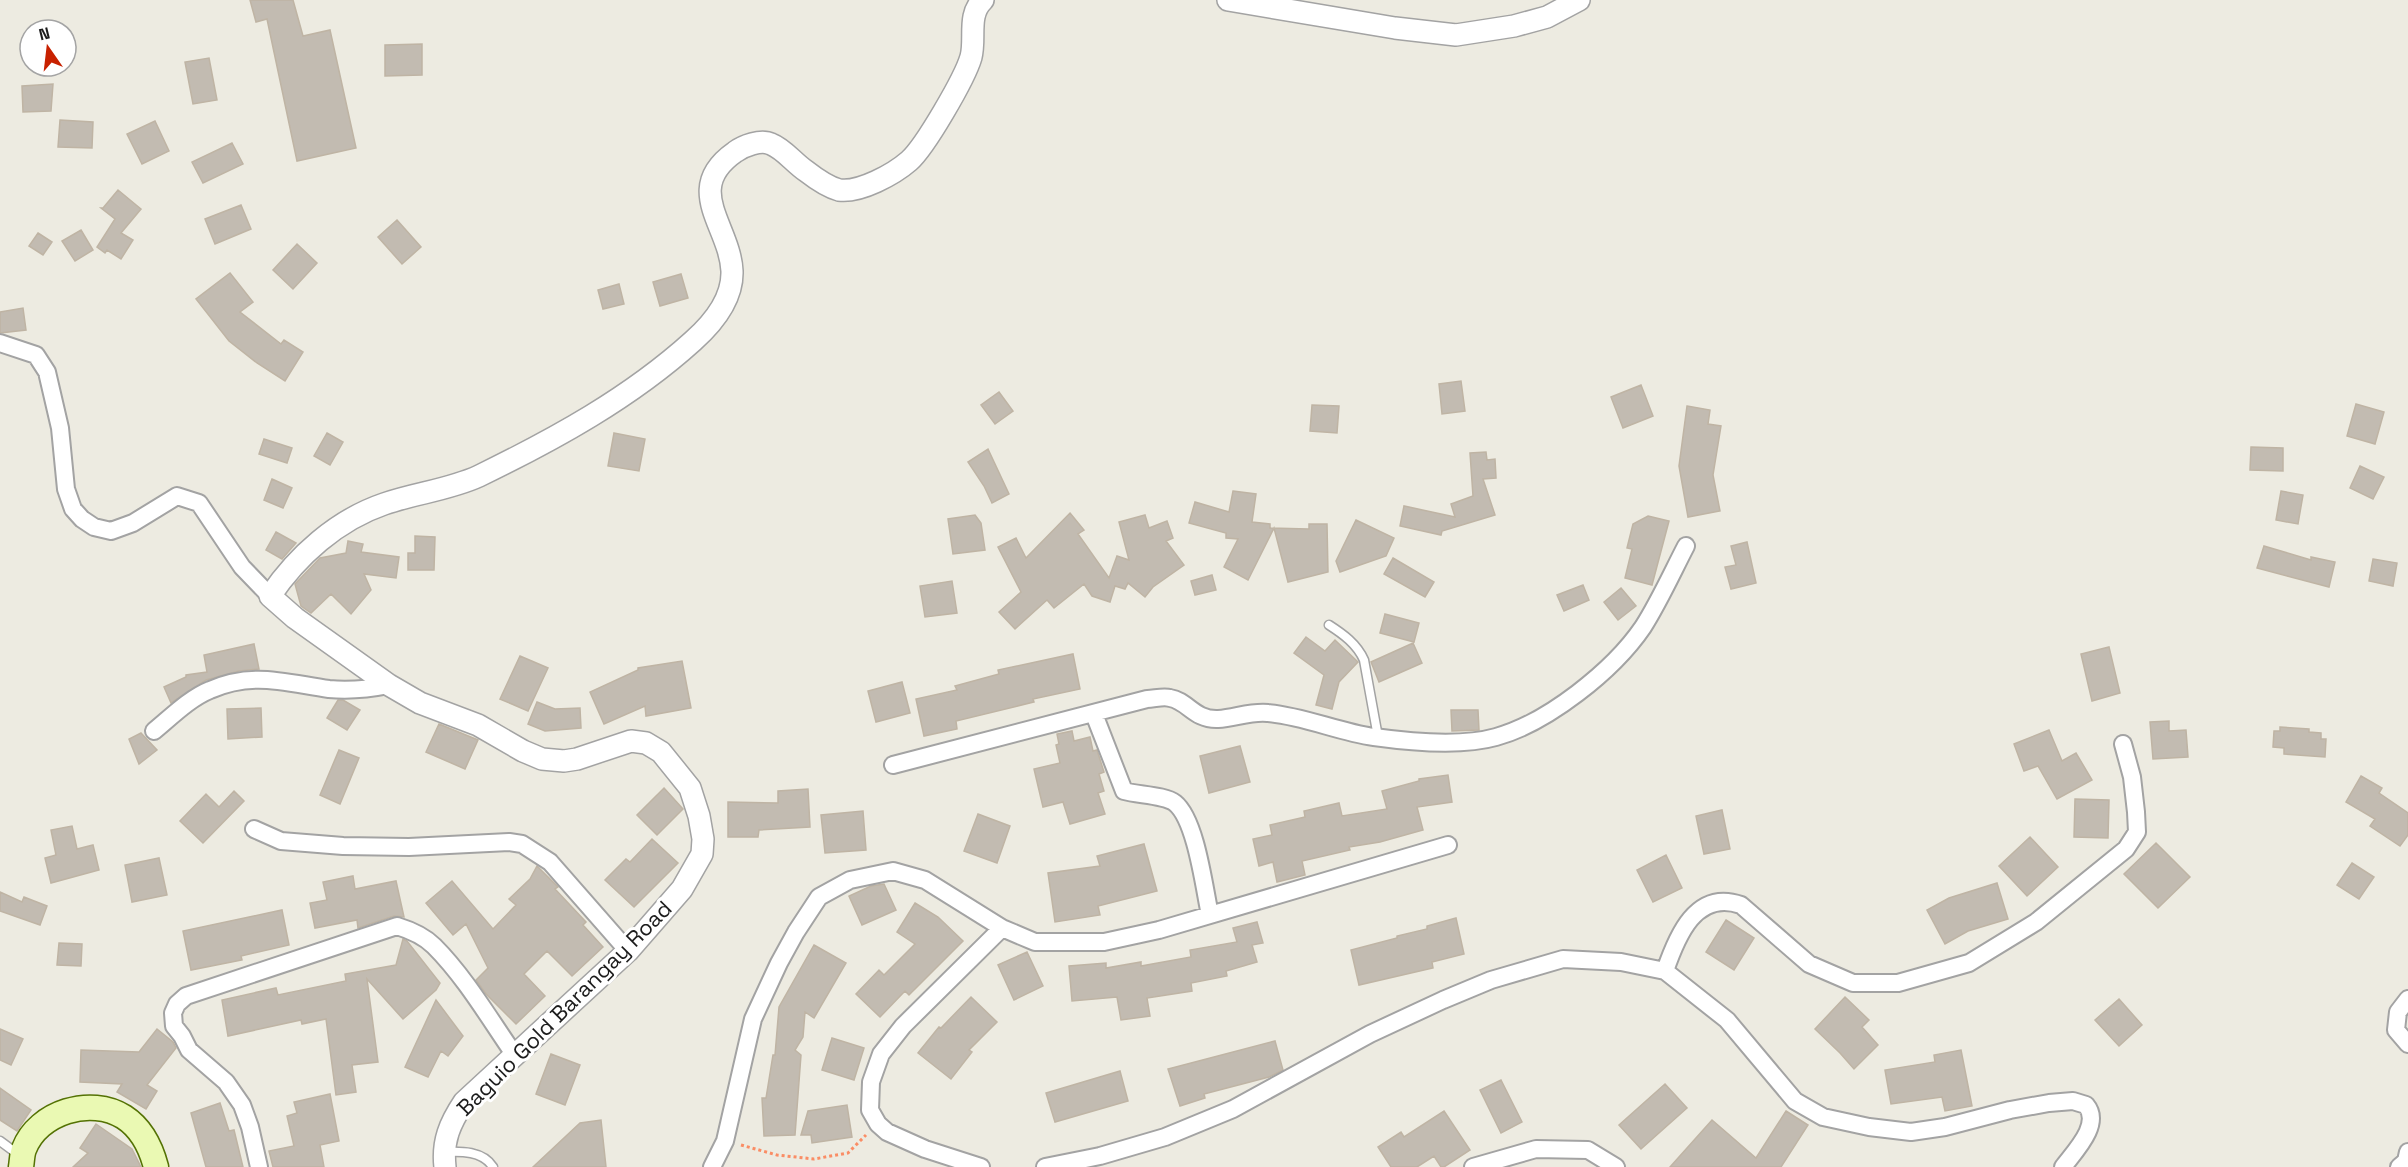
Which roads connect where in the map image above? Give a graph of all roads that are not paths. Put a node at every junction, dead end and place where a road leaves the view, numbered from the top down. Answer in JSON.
{"nodes":[{"id":1,"x":983,"y":0,"type":"edge"},
{"id":2,"x":1228,"y":0,"type":"edge"},
{"id":3,"x":1579,"y":0,"type":"edge"},
{"id":4,"x":0,"y":343,"type":"edge"},
{"id":5,"x":1686,"y":546,"type":"dead end"},
{"id":6,"x":270,"y":596,"type":"junction"},
{"id":7,"x":1329,"y":625,"type":"dead end"},
{"id":8,"x":389,"y":685,"type":"junction"},
{"id":9,"x":1094,"y":714,"type":"junction"},
{"id":10,"x":154,"y":731,"type":"dead end"},
{"id":11,"x":1378,"y":737,"type":"junction"},
{"id":12,"x":2123,"y":744,"type":"dead end"},
{"id":13,"x":893,"y":765,"type":"dead end"},
{"id":14,"x":254,"y":829,"type":"dead end"},
{"id":15,"x":1448,"y":845,"type":"dead end"},
{"id":16,"x":1210,"y":915,"type":"junction"},
{"id":17,"x":1002,"y":928,"type":"junction"},
{"id":18,"x":628,"y":951,"type":"junction"},
{"id":19,"x":1665,"y":971,"type":"junction"},
{"id":20,"x":2408,"y":999,"type":"edge"},
{"id":21,"x":2408,"y":1044,"type":"edge"},
{"id":22,"x":514,"y":1054,"type":"junction"},
{"id":23,"x":0,"y":1141,"type":"edge"},
{"id":24,"x":2408,"y":1152,"type":"edge"},
{"id":25,"x":444,"y":1159,"type":"edge"},
{"id":26,"x":21,"y":1162,"type":"edge"},
{"id":27,"x":156,"y":1167,"type":"edge"},
{"id":28,"x":259,"y":1167,"type":"edge"},
{"id":29,"x":493,"y":1167,"type":"edge"},
{"id":30,"x":712,"y":1167,"type":"edge"},
{"id":31,"x":981,"y":1167,"type":"edge"},
{"id":32,"x":1045,"y":1167,"type":"edge"},
{"id":33,"x":1473,"y":1167,"type":"edge"},
{"id":34,"x":1616,"y":1167,"type":"edge"},
{"id":35,"x":2063,"y":1167,"type":"edge"},
{"id":36,"x":2399,"y":1167,"type":"edge"}],
"edges":[{"from":1,"to":6,"type":"street"},
{"from":2,"to":3,"type":"street"},
{"from":4,"to":6,"type":"street"},
{"from":5,"to":11,"type":"street"},
{"from":6,"to":8,"type":"street","name":"Baguio Gold Barangay Road"},
{"from":7,"to":11,"type":"lane"},
{"from":8,"to":10,"type":"street"},
{"from":8,"to":18,"type":"street","name":"Baguio Gold Barangay Road"},
{"from":9,"to":11,"type":"street"},
{"from":9,"to":13,"type":"street"},
{"from":9,"to":16,"type":"street"},
{"from":12,"to":19,"type":"street"},
{"from":14,"to":18,"type":"street"},
{"from":15,"to":16,"type":"street"},
{"from":16,"to":17,"type":"street"},
{"from":17,"to":30,"type":"street"},
{"from":17,"to":31,"type":"street"},
{"from":18,"to":22,"type":"street","name":"Baguio Gold Barangay Road"},
{"from":19,"to":32,"type":"street"},
{"from":19,"to":35,"type":"street"},
{"from":20,"to":21,"type":"street"},
{"from":22,"to":25,"type":"street","name":"Baguio Gold Barangay Road"},
{"from":22,"to":28,"type":"street"},
{"from":23,"to":26,"type":"lane"},
{"from":24,"to":36,"type":"street"},
{"from":25,"to":29,"type":"lane"},
{"from":26,"to":27,"type":"main road"},
{"from":33,"to":34,"type":"street"}]}
